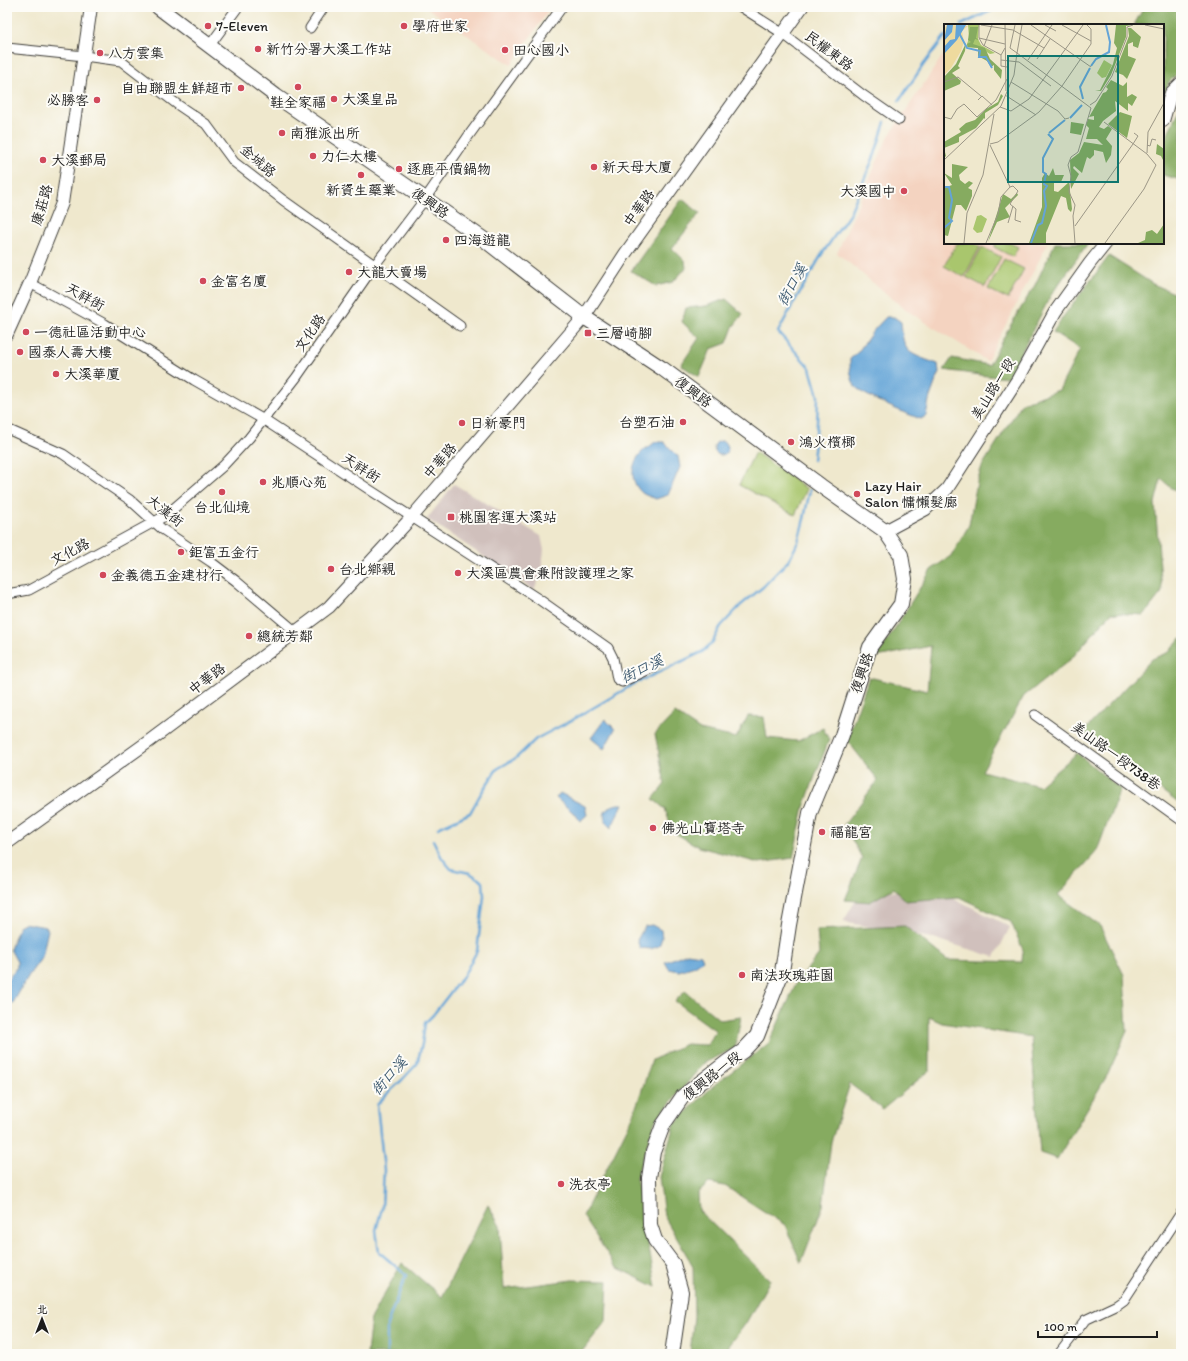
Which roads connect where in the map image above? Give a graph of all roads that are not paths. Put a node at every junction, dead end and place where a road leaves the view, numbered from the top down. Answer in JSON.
{"nodes":[{"id":1,"x":90,"y":7,"type":"edge"},
{"id":2,"x":158,"y":7,"type":"edge"},
{"id":3,"x":238,"y":7,"type":"edge"},
{"id":4,"x":324,"y":7,"type":"edge"},
{"id":5,"x":562,"y":7,"type":"edge"},
{"id":6,"x":741,"y":7,"type":"edge"},
{"id":7,"x":802,"y":7,"type":"edge"},
{"id":8,"x":310,"y":28,"type":"dead end"},
{"id":9,"x":782,"y":33,"type":"junction"},
{"id":10,"x":210,"y":45,"type":"junction"},
{"id":11,"x":7,"y":48,"type":"edge"},
{"id":12,"x":84,"y":56,"type":"junction"},
{"id":13,"x":1181,"y":83,"type":"edge"},
{"id":14,"x":1164,"y":118,"type":"edge"},
{"id":15,"x":899,"y":120,"type":"dead end"},
{"id":16,"x":425,"y":199,"type":"junction"},
{"id":17,"x":1105,"y":244,"type":"edge"},
{"id":18,"x":374,"y":266,"type":"junction"},
{"id":19,"x":30,"y":283,"type":"junction"},
{"id":20,"x":584,"y":317,"type":"junction"},
{"id":21,"x":460,"y":326,"type":"dead end"},
{"id":22,"x":7,"y":334,"type":"edge"},
{"id":23,"x":264,"y":420,"type":"junction"},
{"id":24,"x":7,"y":429,"type":"edge"},
{"id":25,"x":412,"y":516,"type":"junction"},
{"id":26,"x":154,"y":522,"type":"junction"},
{"id":27,"x":885,"y":531,"type":"junction"},
{"id":28,"x":7,"y":594,"type":"edge"},
{"id":29,"x":296,"y":632,"type":"junction"},
{"id":30,"x":654,"y":667,"type":"dead end"},
{"id":31,"x":1035,"y":714,"type":"dead end"},
{"id":32,"x":1181,"y":820,"type":"edge"},
{"id":33,"x":7,"y":843,"type":"edge"},
{"id":34,"x":788,"y":930,"type":"joint"},
{"id":35,"x":1181,"y":1213,"type":"edge"},
{"id":36,"x":672,"y":1354,"type":"edge"},
{"id":37,"x":1059,"y":1354,"type":"edge"}],
"edges":[{"from":1,"to":12,"type":"street","name":"康莊路"},
{"from":2,"to":10,"type":"main road","name":"復興路"},
{"from":3,"to":10,"type":"street"},
{"from":4,"to":8,"type":"street"},
{"from":5,"to":16,"type":"street","name":"文化路"},
{"from":6,"to":9,"type":"street","name":"民權東路"},
{"from":7,"to":9,"type":"street","name":"中華路"},
{"from":9,"to":15,"type":"street","name":"民權東路"},
{"from":9,"to":20,"type":"street","name":"中華路"},
{"from":10,"to":16,"type":"main road","name":"復興路"},
{"from":11,"to":12,"type":"street","name":"金城路"},
{"from":12,"to":18,"type":"street","name":"金城路"},
{"from":12,"to":19,"type":"street","name":"康莊路"},
{"from":13,"to":14,"type":"street"},
{"from":16,"to":18,"type":"street","name":"文化路"},
{"from":16,"to":20,"type":"main road","name":"復興路"},
{"from":17,"to":27,"type":"street","name":"美山路一段"},
{"from":18,"to":21,"type":"street","name":"金城路"},
{"from":18,"to":23,"type":"street","name":"文化路"},
{"from":19,"to":22,"type":"street","name":"康莊路"},
{"from":19,"to":23,"type":"street","name":"天祥街"},
{"from":20,"to":25,"type":"street","name":"中華路"},
{"from":20,"to":27,"type":"main road","name":"復興路"},
{"from":23,"to":25,"type":"street","name":"天祥街"},
{"from":23,"to":26,"type":"street","name":"文化路"},
{"from":24,"to":26,"type":"street","name":"大漢街"},
{"from":25,"to":29,"type":"street","name":"中華路"},
{"from":25,"to":30,"type":"street","name":"天祥街"},
{"from":26,"to":28,"type":"street","name":"文化路"},
{"from":26,"to":29,"type":"street","name":"大漢街"},
{"from":27,"to":34,"type":"main road","name":"復興路"},
{"from":29,"to":33,"type":"street","name":"中華路"},
{"from":31,"to":32,"type":"street","name":"美山路一段738巷"},
{"from":34,"to":36,"type":"main road","name":"復興路一段"},
{"from":35,"to":37,"type":"street"}]}
